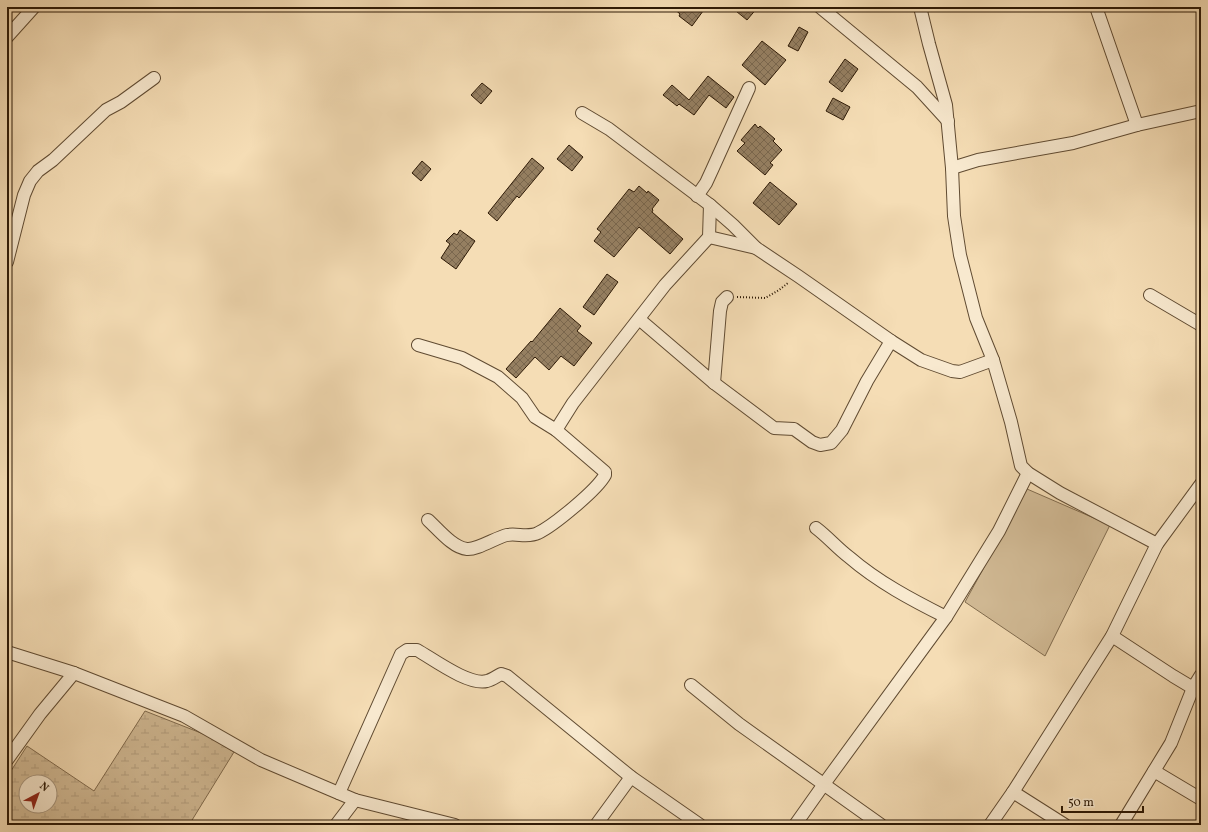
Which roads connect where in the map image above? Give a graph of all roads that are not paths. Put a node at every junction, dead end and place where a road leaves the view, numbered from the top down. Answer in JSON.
{"nodes":[{"id":1,"x":34,"y":7,"type":"edge"},
{"id":2,"x":820,"y":7,"type":"edge"},
{"id":3,"x":920,"y":7,"type":"edge"},
{"id":4,"x":1096,"y":7,"type":"edge"},
{"id":5,"x":7,"y":37,"type":"edge"},
{"id":6,"x":154,"y":78,"type":"dead end"},
{"id":7,"x":749,"y":88,"type":"dead end"},
{"id":8,"x":1201,"y":111,"type":"edge"},
{"id":9,"x":582,"y":113,"type":"dead end"},
{"id":10,"x":948,"y":121,"type":"junction"},
{"id":11,"x":1137,"y":125,"type":"junction"},
{"id":12,"x":952,"y":168,"type":"junction"},
{"id":13,"x":697,"y":196,"type":"junction"},
{"id":14,"x":710,"y":205,"type":"junction"},
{"id":15,"x":709,"y":237,"type":"junction"},
{"id":16,"x":756,"y":248,"type":"junction"},
{"id":17,"x":7,"y":262,"type":"edge"},
{"id":18,"x":1150,"y":295,"type":"dead end"},
{"id":19,"x":727,"y":297,"type":"road end"},
{"id":20,"x":639,"y":320,"type":"junction"},
{"id":21,"x":1201,"y":325,"type":"edge"},
{"id":22,"x":891,"y":341,"type":"junction"},
{"id":23,"x":418,"y":345,"type":"dead end"},
{"id":24,"x":993,"y":360,"type":"junction"},
{"id":25,"x":714,"y":383,"type":"junction"},
{"id":26,"x":556,"y":430,"type":"junction"},
{"id":27,"x":1028,"y":473,"type":"junction"},
{"id":28,"x":1201,"y":484,"type":"edge"},
{"id":29,"x":428,"y":520,"type":"dead end"},
{"id":30,"x":816,"y":528,"type":"dead end"},
{"id":31,"x":1157,"y":544,"type":"junction"},
{"id":32,"x":946,"y":617,"type":"junction"},
{"id":33,"x":1112,"y":636,"type":"junction"},
{"id":34,"x":7,"y":652,"type":"edge"},
{"id":35,"x":74,"y":673,"type":"junction"},
{"id":36,"x":1201,"y":675,"type":"edge"},
{"id":37,"x":692,"y":685,"type":"dead end"},
{"id":38,"x":1193,"y":688,"type":"junction"},
{"id":39,"x":7,"y":760,"type":"edge"},
{"id":40,"x":1154,"y":771,"type":"junction"},
{"id":41,"x":631,"y":777,"type":"junction"},
{"id":42,"x":824,"y":784,"type":"junction"},
{"id":43,"x":1013,"y":792,"type":"junction"},
{"id":44,"x":339,"y":793,"type":"junction"},
{"id":45,"x":1201,"y":799,"type":"edge"},
{"id":46,"x":356,"y":800,"type":"junction"},
{"id":47,"x":336,"y":825,"type":"edge"},
{"id":48,"x":455,"y":825,"type":"edge"},
{"id":49,"x":596,"y":825,"type":"edge"},
{"id":50,"x":700,"y":825,"type":"edge"},
{"id":51,"x":795,"y":825,"type":"edge"},
{"id":52,"x":881,"y":825,"type":"edge"},
{"id":53,"x":990,"y":825,"type":"edge"},
{"id":54,"x":1065,"y":825,"type":"edge"},
{"id":55,"x":1121,"y":825,"type":"edge"}],
"edges":[{"from":1,"to":5,"type":"street"},
{"from":2,"to":10,"type":"street"},
{"from":3,"to":10,"type":"street"},
{"from":4,"to":11,"type":"street"},
{"from":6,"to":17,"type":"street"},
{"from":7,"to":13,"type":"street"},
{"from":8,"to":11,"type":"street"},
{"from":9,"to":13,"type":"street"},
{"from":10,"to":12,"type":"street"},
{"from":11,"to":12,"type":"street"},
{"from":12,"to":24,"type":"street"},
{"from":13,"to":14,"type":"street"},
{"from":14,"to":15,"type":"street"},
{"from":14,"to":16,"type":"street"},
{"from":15,"to":16,"type":"street"},
{"from":15,"to":20,"type":"street"},
{"from":16,"to":22,"type":"street"},
{"from":18,"to":21,"type":"street"},
{"from":19,"to":25,"type":"street"},
{"from":20,"to":25,"type":"street"},
{"from":20,"to":26,"type":"street"},
{"from":22,"to":24,"type":"street"},
{"from":22,"to":25,"type":"street"},
{"from":23,"to":26,"type":"street"},
{"from":24,"to":27,"type":"street"},
{"from":26,"to":29,"type":"street"},
{"from":27,"to":31,"type":"street"},
{"from":27,"to":32,"type":"street"},
{"from":28,"to":31,"type":"street"},
{"from":30,"to":32,"type":"street"},
{"from":31,"to":33,"type":"street"},
{"from":32,"to":42,"type":"street"},
{"from":33,"to":38,"type":"street"},
{"from":33,"to":43,"type":"street"},
{"from":34,"to":35,"type":"street"},
{"from":35,"to":39,"type":"street"},
{"from":35,"to":44,"type":"street"},
{"from":36,"to":38,"type":"street"},
{"from":37,"to":42,"type":"street"},
{"from":38,"to":40,"type":"street"},
{"from":40,"to":45,"type":"street"},
{"from":40,"to":55,"type":"street"},
{"from":41,"to":44,"type":"street"},
{"from":41,"to":49,"type":"street"},
{"from":41,"to":50,"type":"street"},
{"from":42,"to":51,"type":"street"},
{"from":42,"to":52,"type":"street"},
{"from":43,"to":53,"type":"street"},
{"from":43,"to":54,"type":"street"},
{"from":44,"to":46,"type":"street"},
{"from":46,"to":47,"type":"street"},
{"from":46,"to":48,"type":"street"}]}
